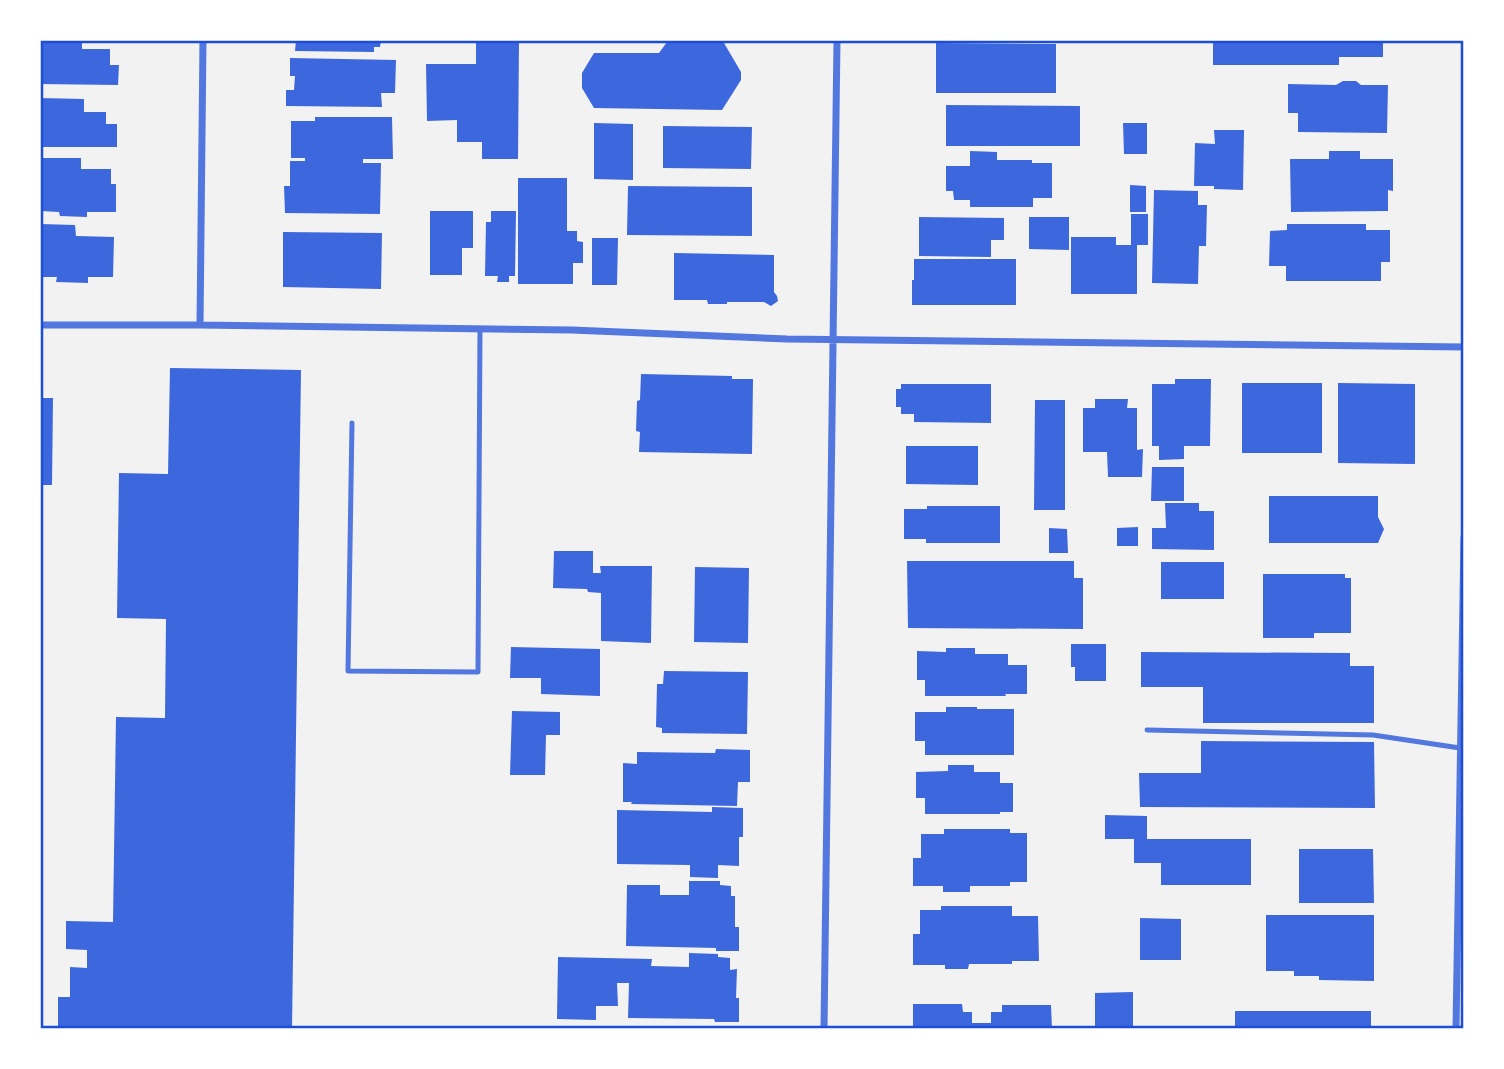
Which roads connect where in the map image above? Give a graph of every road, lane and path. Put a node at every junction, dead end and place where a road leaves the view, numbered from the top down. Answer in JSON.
{"nodes":[{"id":1,"x":203,"y":40,"type":"edge"},
{"id":2,"x":837,"y":40,"type":"edge"},
{"id":3,"x":40,"y":325,"type":"edge"},
{"id":4,"x":200,"y":325,"type":"junction"},
{"id":5,"x":480,"y":329,"type":"junction"},
{"id":6,"x":832,"y":339,"type":"junction"},
{"id":7,"x":1464,"y":347,"type":"edge"},
{"id":8,"x":352,"y":423,"type":"dead end"},
{"id":9,"x":1464,"y":537,"type":"edge"},
{"id":10,"x":1147,"y":730,"type":"dead end"},
{"id":11,"x":1460,"y":748,"type":"junction"},
{"id":12,"x":1461,"y":910,"type":"edge"},
{"id":13,"x":824,"y":1029,"type":"edge"},
{"id":14,"x":1456,"y":1029,"type":"edge"}],
"edges":[{"from":1,"to":4,"type":"street"},
{"from":2,"to":6,"type":"street"},
{"from":3,"to":4,"type":"street"},
{"from":4,"to":5,"type":"street"},
{"from":5,"to":6,"type":"street"},
{"from":5,"to":8,"type":"lane"},
{"from":6,"to":7,"type":"street"},
{"from":6,"to":13,"type":"street"},
{"from":9,"to":11,"type":"street"},
{"from":10,"to":11,"type":"lane"},
{"from":11,"to":12,"type":"street"},
{"from":12,"to":14,"type":"street"}]}
